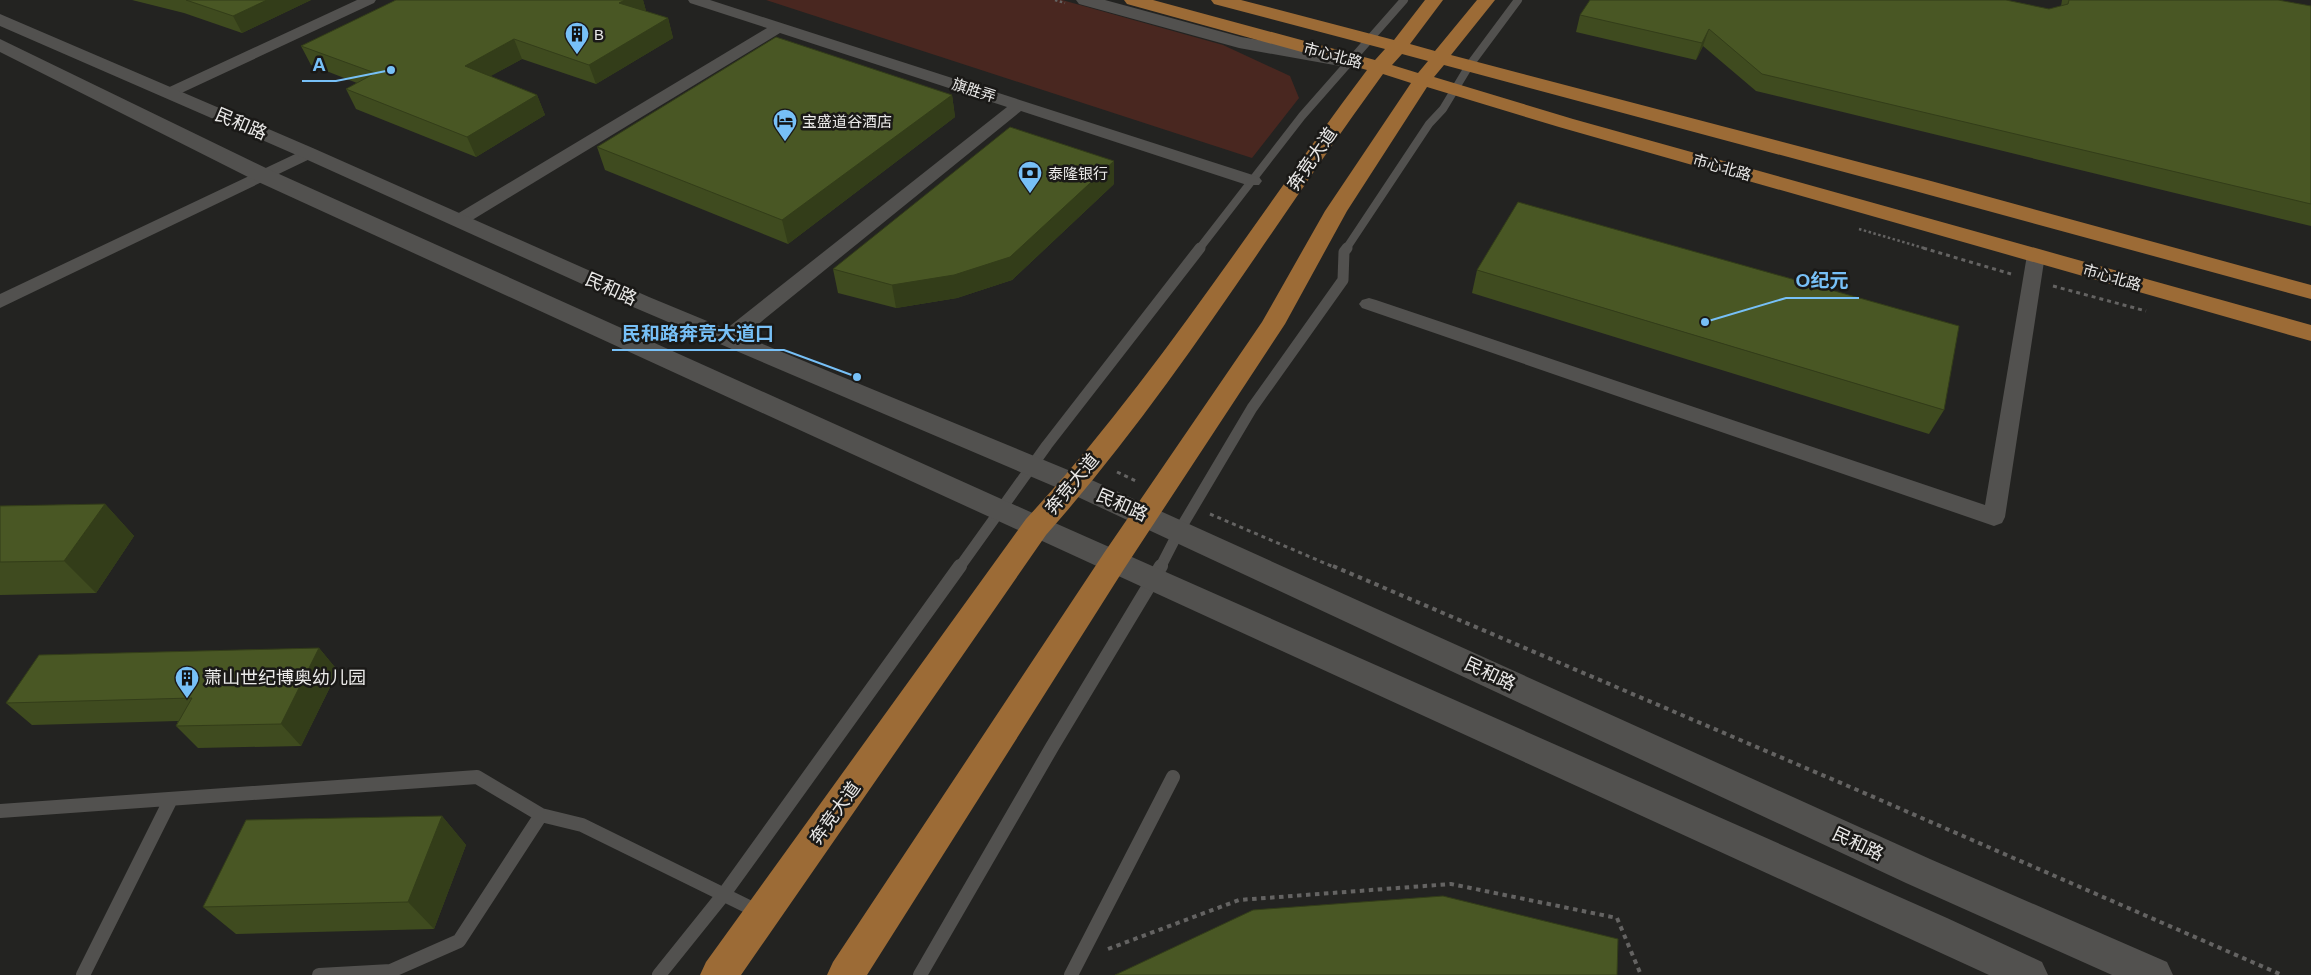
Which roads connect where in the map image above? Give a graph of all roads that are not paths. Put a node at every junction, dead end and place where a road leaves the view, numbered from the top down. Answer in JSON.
{"nodes":[{"id":1,"x":369,"y":0,"type":"edge"},
{"id":2,"x":695,"y":0,"type":"edge"},
{"id":3,"x":1085,"y":0,"type":"edge"},
{"id":4,"x":1133,"y":0,"type":"edge"},
{"id":5,"x":1404,"y":0,"type":"edge"},
{"id":6,"x":1434,"y":0,"type":"edge"},
{"id":7,"x":1486,"y":0,"type":"edge"},
{"id":8,"x":1518,"y":0,"type":"edge"},
{"id":9,"x":1227,"y":2,"type":"edge"},
{"id":10,"x":0,"y":19,"type":"edge"},
{"id":11,"x":778,"y":27,"type":"junction"},
{"id":12,"x":1370,"y":40,"type":"junction"},
{"id":13,"x":0,"y":45,"type":"edge"},
{"id":14,"x":1398,"y":47,"type":"junction"},
{"id":15,"x":1440,"y":58,"type":"junction"},
{"id":16,"x":1351,"y":61,"type":"junction"},
{"id":17,"x":1469,"y":66,"type":"junction"},
{"id":18,"x":1379,"y":68,"type":"junction"},
{"id":19,"x":1422,"y":80,"type":"junction"},
{"id":20,"x":1455,"y":90,"type":"junction"},
{"id":21,"x":169,"y":93,"type":"junction"},
{"id":22,"x":1020,"y":105,"type":"junction"},
{"id":23,"x":308,"y":153,"type":"junction"},
{"id":24,"x":260,"y":174,"type":"junction"},
{"id":25,"x":1253,"y":181,"type":"junction"},
{"id":26,"x":458,"y":221,"type":"junction"},
{"id":27,"x":2036,"y":256,"type":"junction"},
{"id":28,"x":2311,"y":292,"type":"edge"},
{"id":29,"x":0,"y":302,"type":"edge"},
{"id":30,"x":1369,"y":304,"type":"dead end"},
{"id":31,"x":2311,"y":333,"type":"edge"},
{"id":32,"x":728,"y":338,"type":"junction"},
{"id":33,"x":1032,"y":466,"type":"junction"},
{"id":34,"x":1075,"y":484,"type":"junction"},
{"id":35,"x":1000,"y":511,"type":"junction"},
{"id":36,"x":1145,"y":515,"type":"junction"},
{"id":37,"x":1036,"y":527,"type":"junction"},
{"id":38,"x":1179,"y":531,"type":"junction"},
{"id":39,"x":1114,"y":561,"type":"junction"},
{"id":40,"x":1154,"y":579,"type":"junction"},
{"id":41,"x":1173,"y":777,"type":"dead end"},
{"id":42,"x":171,"y":799,"type":"junction"},
{"id":43,"x":0,"y":811,"type":"edge"},
{"id":44,"x":541,"y":815,"type":"junction"},
{"id":45,"x":724,"y":894,"type":"junction"},
{"id":46,"x":763,"y":913,"type":"junction"},
{"id":47,"x":82,"y":975,"type":"edge"},
{"id":48,"x":319,"y":975,"type":"edge"},
{"id":49,"x":658,"y":975,"type":"edge"},
{"id":50,"x":719,"y":975,"type":"edge"},
{"id":51,"x":846,"y":975,"type":"edge"},
{"id":52,"x":920,"y":975,"type":"edge"},
{"id":53,"x":1071,"y":975,"type":"edge"},
{"id":54,"x":2029,"y":975,"type":"edge"},
{"id":55,"x":2154,"y":975,"type":"edge"}],
"edges":[{"from":1,"to":21,"type":"street"},
{"from":2,"to":11,"type":"street","name":"旗胜弄"},
{"from":3,"to":16,"type":"main road"},
{"from":4,"to":16,"type":"main road","name":"市心北路"},
{"from":5,"to":12,"type":"lane"},
{"from":6,"to":14,"type":"main road","name":"奔竞大道"},
{"from":7,"to":15,"type":"main road"},
{"from":8,"to":17,"type":"lane"},
{"from":9,"to":12,"type":"main road","name":"市心北路"},
{"from":10,"to":21,"type":"main road","name":"民和路"},
{"from":11,"to":22,"type":"street","name":"旗胜弄"},
{"from":11,"to":26,"type":"street"},
{"from":12,"to":14,"type":"main road","name":"市心北路"},
{"from":12,"to":16,"type":"lane"},
{"from":13,"to":24,"type":"main road","name":"民和路"},
{"from":14,"to":15,"type":"main road","name":"市心北路"},
{"from":14,"to":18,"type":"main road","name":"奔竞大道"},
{"from":15,"to":17,"type":"main road","name":"市心北路"},
{"from":15,"to":19,"type":"main road"},
{"from":16,"to":18,"type":"main road"},
{"from":16,"to":25,"type":"lane"},
{"from":17,"to":20,"type":"lane"},
{"from":17,"to":28,"type":"main road","name":"市心北路"},
{"from":18,"to":19,"type":"main road","name":"市心北路"},
{"from":18,"to":34,"type":"main road","name":"奔竞大道"},
{"from":19,"to":20,"type":"main road","name":"市心北路"},
{"from":19,"to":36,"type":"main road"},
{"from":20,"to":27,"type":"main road","name":"市心北路"},
{"from":20,"to":38,"type":"lane"},
{"from":21,"to":23,"type":"main road","name":"民和路"},
{"from":22,"to":25,"type":"street","name":"旗胜弄"},
{"from":22,"to":32,"type":"street"},
{"from":23,"to":24,"type":"street"},
{"from":23,"to":26,"type":"main road","name":"民和路"},
{"from":24,"to":29,"type":"street"},
{"from":24,"to":35,"type":"main road","name":"民和路"},
{"from":25,"to":33,"type":"lane"},
{"from":26,"to":32,"type":"main road","name":"民和路"},
{"from":27,"to":30,"type":"street"},
{"from":27,"to":31,"type":"main road","name":"市心北路"},
{"from":32,"to":33,"type":"main road","name":"民和路"},
{"from":33,"to":34,"type":"main road","name":"民和路"},
{"from":33,"to":35,"type":"lane"},
{"from":34,"to":36,"type":"main road","name":"民和路"},
{"from":34,"to":37,"type":"main road","name":"奔竞大道"},
{"from":35,"to":37,"type":"main road","name":"民和路"},
{"from":35,"to":45,"type":"lane"},
{"from":36,"to":38,"type":"main road","name":"民和路"},
{"from":36,"to":39,"type":"main road"},
{"from":37,"to":39,"type":"main road","name":"民和路"},
{"from":37,"to":46,"type":"main road","name":"奔竞大道"},
{"from":38,"to":40,"type":"lane"},
{"from":38,"to":55,"type":"main road","name":"民和路"},
{"from":39,"to":40,"type":"main road","name":"民和路"},
{"from":39,"to":51,"type":"main road"},
{"from":40,"to":52,"type":"lane"},
{"from":40,"to":54,"type":"main road","name":"民和路"},
{"from":41,"to":53,"type":"lane"},
{"from":42,"to":43,"type":"lane"},
{"from":42,"to":44,"type":"lane"},
{"from":42,"to":47,"type":"lane"},
{"from":44,"to":45,"type":"lane"},
{"from":44,"to":48,"type":"lane"},
{"from":45,"to":46,"type":"lane"},
{"from":45,"to":49,"type":"lane"},
{"from":46,"to":50,"type":"main road","name":"奔竞大道"}]}
